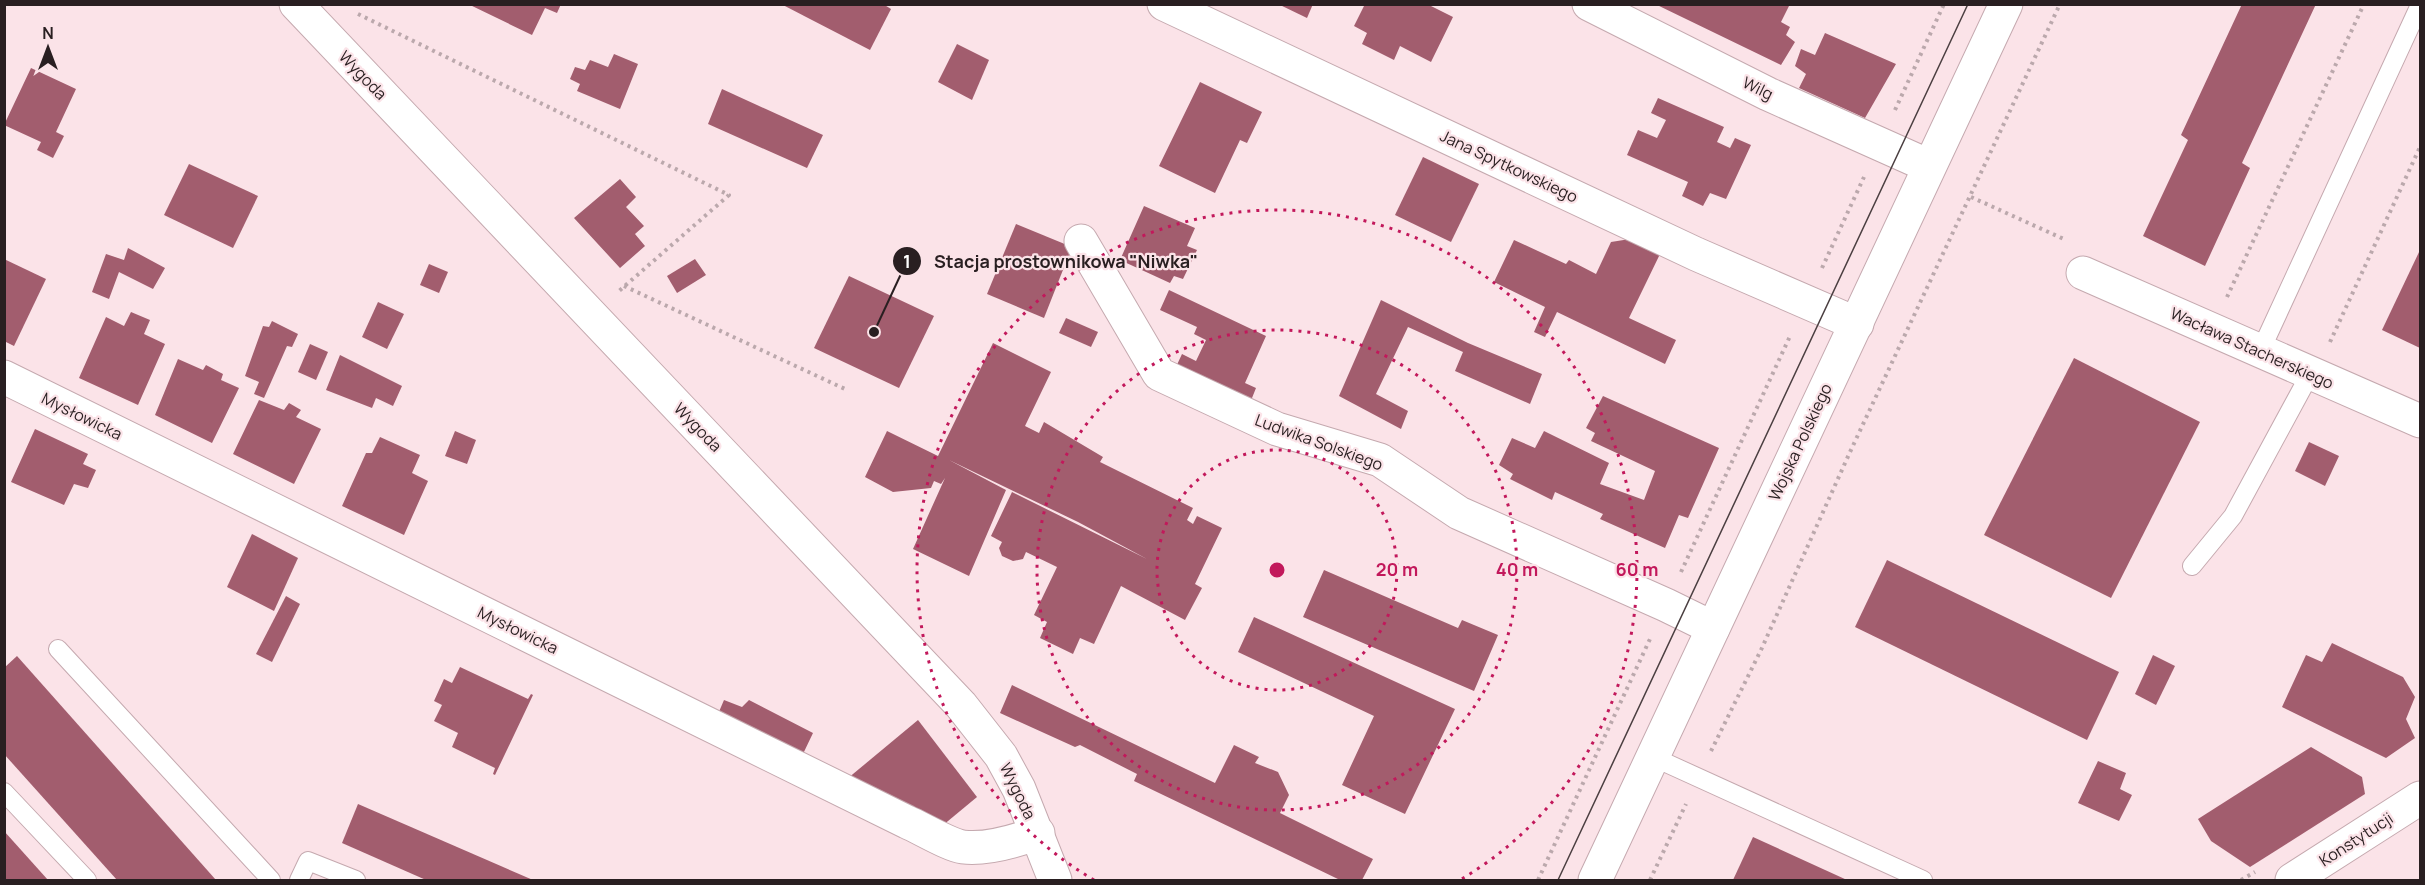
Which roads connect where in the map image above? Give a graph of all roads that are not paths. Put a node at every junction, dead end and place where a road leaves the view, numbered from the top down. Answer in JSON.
{"nodes":[{"id":1,"x":296,"y":4,"type":"edge"},
{"id":2,"x":1164,"y":4,"type":"edge"},
{"id":3,"x":1589,"y":4,"type":"edge"},
{"id":4,"x":2006,"y":4,"type":"edge"},
{"id":5,"x":2421,"y":5,"type":"edge"},
{"id":6,"x":1929,"y":166,"type":"junction"},
{"id":7,"x":1081,"y":241,"type":"dead end"},
{"id":8,"x":2083,"y":273,"type":"dead end"},
{"id":9,"x":1857,"y":324,"type":"junction"},
{"id":10,"x":2260,"y":352,"type":"junction"},
{"id":11,"x":2310,"y":374,"type":"junction"},
{"id":12,"x":4,"y":377,"type":"edge"},
{"id":13,"x":2421,"y":421,"type":"edge"},
{"id":14,"x":2192,"y":566,"type":"dead end"},
{"id":15,"x":1713,"y":628,"type":"junction"},
{"id":16,"x":58,"y":649,"type":"dead end"},
{"id":17,"x":1653,"y":757,"type":"junction"},
{"id":18,"x":4,"y":792,"type":"edge"},
{"id":19,"x":2421,"y":798,"type":"edge"},
{"id":20,"x":1038,"y":832,"type":"junction"},
{"id":21,"x":87,"y":880,"type":"edge"},
{"id":22,"x":271,"y":880,"type":"edge"},
{"id":23,"x":299,"y":880,"type":"edge"},
{"id":24,"x":356,"y":880,"type":"edge"},
{"id":25,"x":1055,"y":880,"type":"edge"},
{"id":26,"x":1595,"y":880,"type":"edge"},
{"id":27,"x":1923,"y":880,"type":"edge"},
{"id":28,"x":2292,"y":880,"type":"edge"}],
"edges":[{"from":1,"to":20,"type":"street","name":"Wygoda"},
{"from":2,"to":9,"type":"street","name":"Jana Spytkowskiego"},
{"from":3,"to":6,"type":"street","name":"Wilg"},
{"from":4,"to":6,"type":"street","name":"Wojska Polskiego"},
{"from":5,"to":10,"type":"lane"},
{"from":6,"to":9,"type":"street","name":"Wojska Polskiego"},
{"from":7,"to":15,"type":"street","name":"Ludwika Solskiego"},
{"from":8,"to":10,"type":"street","name":"Wacława Stacherskiego"},
{"from":9,"to":15,"type":"street","name":"Wojska Polskiego"},
{"from":10,"to":11,"type":"street","name":"Wacława Stacherskiego"},
{"from":11,"to":13,"type":"street","name":"Wacława Stacherskiego"},
{"from":11,"to":14,"type":"lane"},
{"from":12,"to":20,"type":"street","name":"Mysłowicka"},
{"from":15,"to":17,"type":"street","name":"Wojska Polskiego"},
{"from":16,"to":22,"type":"lane"},
{"from":17,"to":26,"type":"street","name":"Wojska Polskiego"},
{"from":17,"to":27,"type":"lane"},
{"from":18,"to":21,"type":"lane"},
{"from":19,"to":28,"type":"street","name":"Konstytucji"},
{"from":20,"to":25,"type":"street","name":"Wygoda"},
{"from":23,"to":24,"type":"lane"}]}
